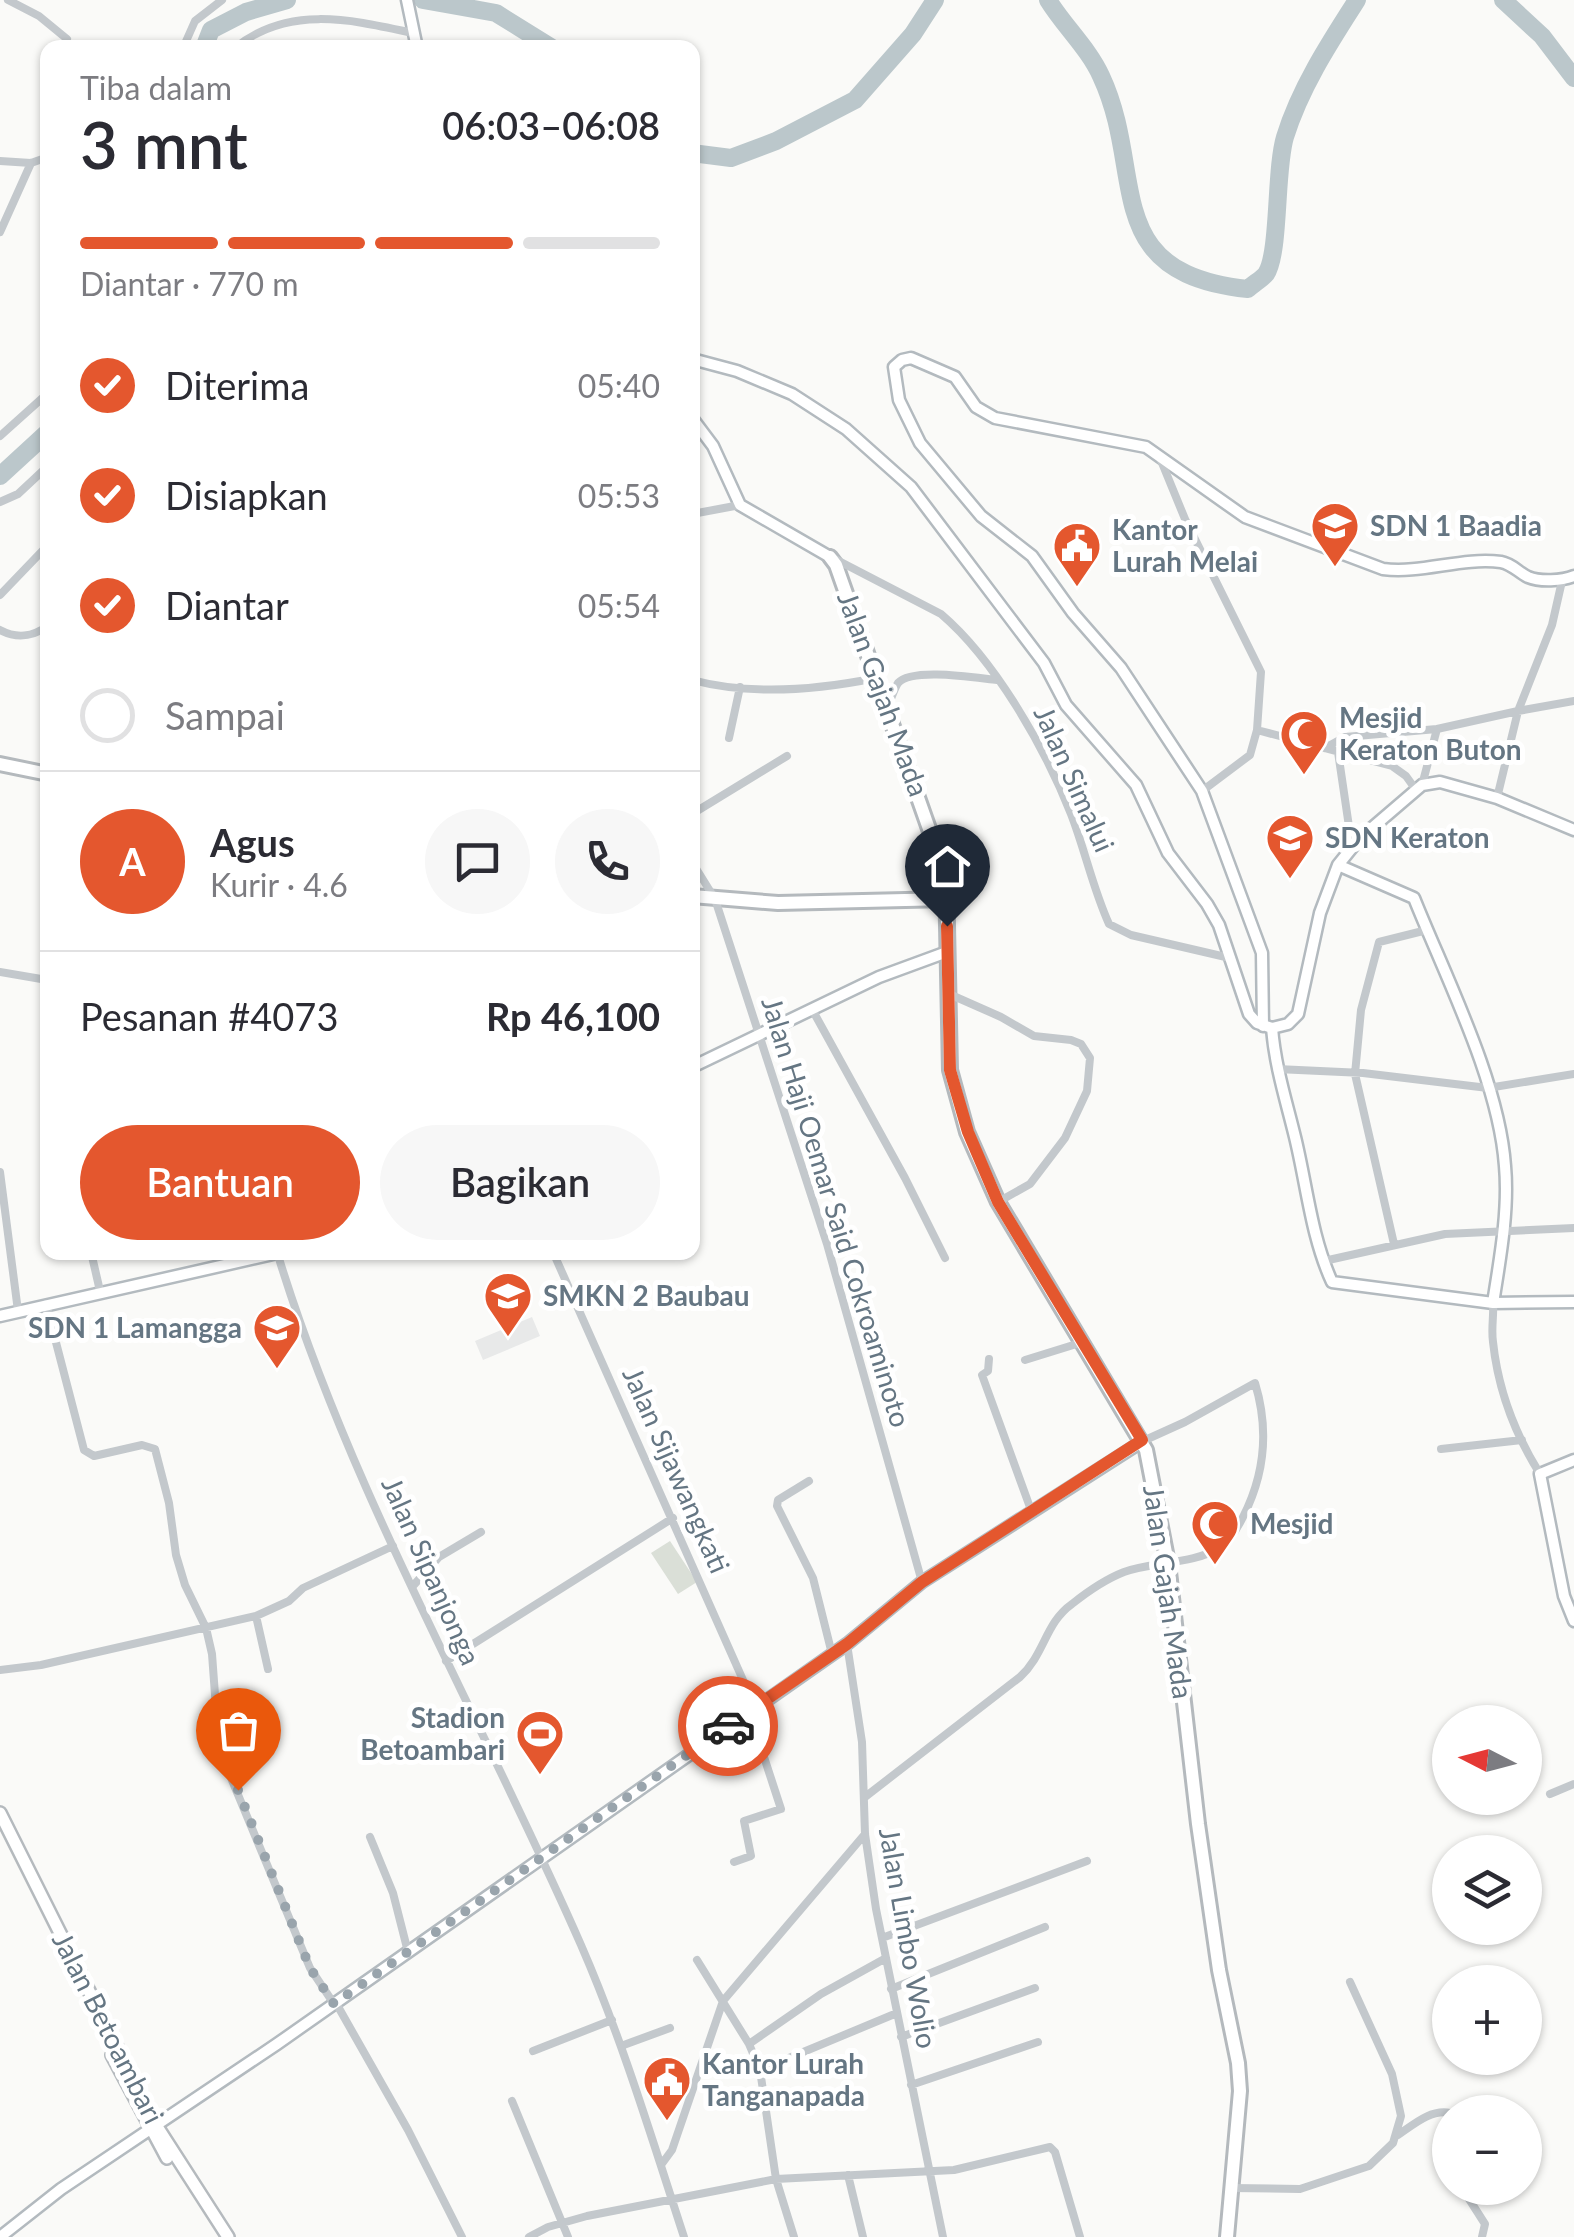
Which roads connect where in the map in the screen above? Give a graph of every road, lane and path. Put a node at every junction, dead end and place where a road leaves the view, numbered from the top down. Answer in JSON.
{"nodes":[{"id":1,"x":8,"y":0,"type":"edge"},
{"id":2,"x":222,"y":0,"type":"edge"},
{"id":3,"x":408,"y":4,"type":"edge"},
{"id":4,"x":413,"y":33,"type":"junction"},
{"id":5,"x":67,"y":39,"type":"dead end"},
{"id":6,"x":187,"y":40,"type":"edge"},
{"id":7,"x":245,"y":40,"type":"edge"},
{"id":8,"x":415,"y":40,"type":"edge"},
{"id":9,"x":40,"y":160,"type":"edge"},
{"id":10,"x":0,"y":162,"type":"edge"},
{"id":11,"x":31,"y":163,"type":"junction"},
{"id":12,"x":0,"y":232,"type":"edge"},
{"id":13,"x":700,"y":361,"type":"edge"},
{"id":14,"x":40,"y":401,"type":"edge"},
{"id":15,"x":700,"y":429,"type":"edge"},
{"id":16,"x":0,"y":436,"type":"edge"},
{"id":17,"x":1158,"y":454,"type":"junction"},
{"id":18,"x":40,"y":473,"type":"edge"},
{"id":19,"x":0,"y":502,"type":"edge"},
{"id":20,"x":740,"y":504,"type":"junction"},
{"id":21,"x":700,"y":512,"type":"edge"},
{"id":22,"x":40,"y":553,"type":"edge"},
{"id":23,"x":830,"y":557,"type":"junction"},
{"id":24,"x":1568,"y":578,"type":"edge"},
{"id":25,"x":0,"y":594,"type":"edge"},
{"id":26,"x":0,"y":630,"type":"edge"},
{"id":27,"x":40,"y":631,"type":"edge"},
{"id":28,"x":877,"y":678,"type":"junction"},
{"id":29,"x":996,"y":680,"type":"junction"},
{"id":30,"x":700,"y":681,"type":"edge"},
{"id":31,"x":740,"y":687,"type":"junction"},
{"id":32,"x":1574,"y":701,"type":"edge"},
{"id":33,"x":888,"y":708,"type":"junction"},
{"id":34,"x":1518,"y":711,"type":"junction"},
{"id":35,"x":1437,"y":729,"type":"junction"},
{"id":36,"x":1258,"y":730,"type":"junction"},
{"id":37,"x":730,"y":738,"type":"dead end"},
{"id":38,"x":1325,"y":748,"type":"junction"},
{"id":39,"x":1338,"y":752,"type":"junction"},
{"id":40,"x":788,"y":756,"type":"dead end"},
{"id":41,"x":0,"y":764,"type":"edge"},
{"id":42,"x":40,"y":772,"type":"edge"},
{"id":43,"x":1419,"y":788,"type":"junction"},
{"id":44,"x":1202,"y":790,"type":"junction"},
{"id":45,"x":1498,"y":798,"type":"junction"},
{"id":46,"x":700,"y":809,"type":"edge"},
{"id":47,"x":1574,"y":830,"type":"edge"},
{"id":48,"x":1352,"y":847,"type":"junction"},
{"id":49,"x":1338,"y":865,"type":"junction"},
{"id":50,"x":700,"y":875,"type":"edge"},
{"id":51,"x":700,"y":897,"type":"edge"},
{"id":52,"x":715,"y":899,"type":"junction"},
{"id":53,"x":948,"y":899,"type":"junction"},
{"id":54,"x":1427,"y":930,"type":"junction"},
{"id":55,"x":947,"y":952,"type":"junction"},
{"id":56,"x":1230,"y":958,"type":"junction"},
{"id":57,"x":0,"y":972,"type":"edge"},
{"id":58,"x":40,"y":976,"type":"edge"},
{"id":59,"x":948,"y":994,"type":"junction"},
{"id":60,"x":813,"y":1011,"type":"junction"},
{"id":61,"x":1268,"y":1027,"type":"junction"},
{"id":62,"x":760,"y":1035,"type":"junction"},
{"id":63,"x":700,"y":1063,"type":"edge"},
{"id":64,"x":1277,"y":1068,"type":"junction"},
{"id":65,"x":1355,"y":1074,"type":"junction"},
{"id":66,"x":1574,"y":1074,"type":"edge"},
{"id":67,"x":1488,"y":1088,"type":"junction"},
{"id":68,"x":0,"y":1172,"type":"edge"},
{"id":69,"x":998,"y":1202,"type":"junction"},
{"id":70,"x":1574,"y":1228,"type":"edge"},
{"id":71,"x":1502,"y":1232,"type":"junction"},
{"id":72,"x":1394,"y":1244,"type":"junction"},
{"id":73,"x":945,"y":1258,"type":"dead end"},
{"id":74,"x":94,"y":1260,"type":"edge"},
{"id":75,"x":247,"y":1260,"type":"edge"},
{"id":76,"x":281,"y":1260,"type":"edge"},
{"id":77,"x":557,"y":1260,"type":"edge"},
{"id":78,"x":1324,"y":1261,"type":"junction"},
{"id":79,"x":100,"y":1292,"type":"junction"},
{"id":80,"x":1574,"y":1302,"type":"edge"},
{"id":81,"x":1493,"y":1303,"type":"junction"},
{"id":82,"x":46,"y":1304,"type":"junction"},
{"id":83,"x":18,"y":1311,"type":"junction"},
{"id":84,"x":0,"y":1316,"type":"edge"},
{"id":85,"x":1082,"y":1342,"type":"junction"},
{"id":86,"x":989,"y":1359,"type":"dead end"},
{"id":87,"x":1025,"y":1360,"type":"dead end"},
{"id":88,"x":1142,"y":1440,"type":"junction"},
{"id":89,"x":1522,"y":1440,"type":"junction"},
{"id":90,"x":1441,"y":1449,"type":"dead end"},
{"id":91,"x":1574,"y":1460,"type":"edge"},
{"id":92,"x":1540,"y":1474,"type":"junction"},
{"id":93,"x":809,"y":1482,"type":"dead end"},
{"id":94,"x":1032,"y":1510,"type":"junction"},
{"id":95,"x":673,"y":1518,"type":"junction"},
{"id":96,"x":481,"y":1532,"type":"dead end"},
{"id":97,"x":394,"y":1546,"type":"junction"},
{"id":98,"x":1168,"y":1563,"type":"junction"},
{"id":99,"x":922,"y":1582,"type":"junction"},
{"id":100,"x":412,"y":1587,"type":"junction"},
{"id":101,"x":256,"y":1616,"type":"junction"},
{"id":102,"x":1574,"y":1620,"type":"edge"},
{"id":103,"x":206,"y":1628,"type":"junction"},
{"id":104,"x":847,"y":1644,"type":"junction"},
{"id":105,"x":832,"y":1654,"type":"junction"},
{"id":106,"x":446,"y":1662,"type":"junction"},
{"id":107,"x":268,"y":1669,"type":"dead end"},
{"id":108,"x":0,"y":1670,"type":"edge"},
{"id":109,"x":752,"y":1709,"type":"junction"},
{"id":110,"x":1574,"y":1784,"type":"edge"},
{"id":111,"x":1550,"y":1794,"type":"dead end"},
{"id":112,"x":865,"y":1797,"type":"junction"},
{"id":113,"x":0,"y":1813,"type":"edge"},
{"id":114,"x":0,"y":1828,"type":"edge"},
{"id":115,"x":864,"y":1834,"type":"junction"},
{"id":116,"x":370,"y":1837,"type":"dead end"},
{"id":117,"x":540,"y":1858,"type":"junction"},
{"id":118,"x":1087,"y":1861,"type":"dead end"},
{"id":119,"x":734,"y":1862,"type":"dead end"},
{"id":120,"x":1045,"y":1927,"type":"dead end"},
{"id":121,"x":882,"y":1938,"type":"junction"},
{"id":122,"x":408,"y":1952,"type":"junction"},
{"id":123,"x":886,"y":1958,"type":"junction"},
{"id":124,"x":697,"y":1960,"type":"dead end"},
{"id":125,"x":1350,"y":1982,"type":"dead end"},
{"id":126,"x":891,"y":1988,"type":"junction"},
{"id":127,"x":1035,"y":1988,"type":"dead end"},
{"id":128,"x":723,"y":2001,"type":"junction"},
{"id":129,"x":335,"y":2004,"type":"junction"},
{"id":130,"x":897,"y":2013,"type":"junction"},
{"id":131,"x":612,"y":2020,"type":"junction"},
{"id":132,"x":670,"y":2028,"type":"dead end"},
{"id":133,"x":901,"y":2037,"type":"junction"},
{"id":134,"x":1038,"y":2042,"type":"dead end"},
{"id":135,"x":749,"y":2044,"type":"junction"},
{"id":136,"x":620,"y":2046,"type":"junction"},
{"id":137,"x":533,"y":2052,"type":"dead end"},
{"id":138,"x":760,"y":2070,"type":"junction"},
{"id":139,"x":910,"y":2084,"type":"junction"},
{"id":140,"x":512,"y":2101,"type":"dead end"},
{"id":141,"x":1432,"y":2115,"type":"edge"},
{"id":142,"x":153,"y":2127,"type":"junction"},
{"id":143,"x":1398,"y":2135,"type":"junction"},
{"id":144,"x":661,"y":2164,"type":"junction"},
{"id":145,"x":927,"y":2172,"type":"junction"},
{"id":146,"x":848,"y":2175,"type":"junction"},
{"id":147,"x":776,"y":2179,"type":"junction"},
{"id":148,"x":1231,"y":2188,"type":"junction"},
{"id":149,"x":672,"y":2198,"type":"junction"},
{"id":150,"x":1473,"y":2205,"type":"edge"},
{"id":151,"x":562,"y":2223,"type":"junction"},
{"id":152,"x":0,"y":2237,"type":"edge"},
{"id":153,"x":218,"y":2237,"type":"edge"},
{"id":154,"x":228,"y":2237,"type":"edge"},
{"id":155,"x":462,"y":2237,"type":"edge"},
{"id":156,"x":529,"y":2237,"type":"edge"},
{"id":157,"x":568,"y":2237,"type":"edge"},
{"id":158,"x":684,"y":2237,"type":"edge"},
{"id":159,"x":794,"y":2237,"type":"edge"},
{"id":160,"x":863,"y":2237,"type":"edge"},
{"id":161,"x":942,"y":2237,"type":"edge"},
{"id":162,"x":1080,"y":2237,"type":"edge"},
{"id":163,"x":1227,"y":2237,"type":"edge"},
{"id":164,"x":1482,"y":2237,"type":"edge"}],
"edges":[{"from":1,"to":5,"type":"street"},
{"from":2,"to":6,"type":"street"},
{"from":3,"to":4,"type":"street"},
{"from":4,"to":7,"type":"street"},
{"from":4,"to":8,"type":"street"},
{"from":9,"to":11,"type":"street"},
{"from":10,"to":11,"type":"street"},
{"from":11,"to":12,"type":"street"},
{"from":13,"to":56,"type":"street"},
{"from":14,"to":16,"type":"street"},
{"from":15,"to":20,"type":"street"},
{"from":17,"to":24,"type":"street"},
{"from":17,"to":36,"type":"street"},
{"from":17,"to":44,"type":"street"},
{"from":18,"to":19,"type":"street"},
{"from":20,"to":21,"type":"street"},
{"from":20,"to":23,"type":"street","name":"Jalan Gajah Mada"},
{"from":22,"to":25,"type":"street"},
{"from":23,"to":28,"type":"highway","name":"Jalan Gajah Mada"},
{"from":23,"to":29,"type":"street","name":"Jalan Simalui"},
{"from":24,"to":34,"type":"street"},
{"from":26,"to":27,"type":"street"},
{"from":28,"to":31,"type":"street"},
{"from":28,"to":33,"type":"highway","name":"Jalan Gajah Mada"},
{"from":29,"to":33,"type":"street"},
{"from":29,"to":56,"type":"street","name":"Jalan Simalui"},
{"from":30,"to":31,"type":"street"},
{"from":31,"to":37,"type":"street"},
{"from":32,"to":34,"type":"street"},
{"from":33,"to":53,"type":"highway","name":"Jalan Gajah Mada"},
{"from":34,"to":35,"type":"street"},
{"from":34,"to":45,"type":"street"},
{"from":35,"to":38,"type":"street"},
{"from":35,"to":43,"type":"street"},
{"from":36,"to":38,"type":"street"},
{"from":36,"to":44,"type":"street"},
{"from":38,"to":39,"type":"street"},
{"from":39,"to":43,"type":"street"},
{"from":39,"to":48,"type":"street"},
{"from":40,"to":46,"type":"street"},
{"from":41,"to":42,"type":"highway"},
{"from":43,"to":45,"type":"street"},
{"from":43,"to":48,"type":"street"},
{"from":44,"to":61,"type":"street"},
{"from":45,"to":47,"type":"street"},
{"from":48,"to":49,"type":"street"},
{"from":49,"to":54,"type":"street"},
{"from":49,"to":61,"type":"street"},
{"from":50,"to":52,"type":"street","name":"Jalan Haji Oemar Said Cokroaminoto"},
{"from":51,"to":52,"type":"highway"},
{"from":52,"to":53,"type":"highway"},
{"from":52,"to":62,"type":"street","name":"Jalan Haji Oemar Said Cokroaminoto"},
{"from":53,"to":55,"type":"highway","name":"Jalan Gajah Mada"},
{"from":54,"to":65,"type":"street"},
{"from":54,"to":67,"type":"street"},
{"from":55,"to":59,"type":"highway","name":"Jalan Gajah Mada"},
{"from":55,"to":60,"type":"street"},
{"from":56,"to":61,"type":"street"},
{"from":57,"to":58,"type":"street"},
{"from":59,"to":69,"type":"highway","name":"Jalan Gajah Mada"},
{"from":59,"to":69,"type":"street"},
{"from":60,"to":62,"type":"street"},
{"from":60,"to":73,"type":"street"},
{"from":61,"to":64,"type":"street"},
{"from":62,"to":63,"type":"street"},
{"from":62,"to":99,"type":"street","name":"Jalan Haji Oemar Said Cokroaminoto"},
{"from":64,"to":65,"type":"street"},
{"from":64,"to":78,"type":"street"},
{"from":65,"to":67,"type":"street"},
{"from":65,"to":72,"type":"street"},
{"from":66,"to":67,"type":"street"},
{"from":67,"to":71,"type":"street"},
{"from":68,"to":83,"type":"street"},
{"from":69,"to":85,"type":"highway","name":"Jalan Gajah Mada"},
{"from":70,"to":71,"type":"street"},
{"from":71,"to":72,"type":"street"},
{"from":71,"to":81,"type":"street"},
{"from":72,"to":78,"type":"street"},
{"from":74,"to":79,"type":"street"},
{"from":75,"to":79,"type":"street"},
{"from":76,"to":97,"type":"street","name":"Jalan Sipanjonga"},
{"from":77,"to":95,"type":"street","name":"Jalan Sijawangkati"},
{"from":78,"to":81,"type":"street"},
{"from":79,"to":82,"type":"street"},
{"from":80,"to":81,"type":"street"},
{"from":81,"to":89,"type":"street"},
{"from":82,"to":83,"type":"street"},
{"from":82,"to":103,"type":"street"},
{"from":83,"to":84,"type":"street"},
{"from":85,"to":87,"type":"street"},
{"from":85,"to":88,"type":"highway","name":"Jalan Gajah Mada"},
{"from":86,"to":94,"type":"street"},
{"from":88,"to":94,"type":"street"},
{"from":88,"to":98,"type":"highway","name":"Jalan Gajah Mada"},
{"from":88,"to":98,"type":"street"},
{"from":89,"to":90,"type":"street"},
{"from":89,"to":92,"type":"street"},
{"from":91,"to":92,"type":"street"},
{"from":92,"to":102,"type":"street"},
{"from":93,"to":105,"type":"street"},
{"from":94,"to":99,"type":"street"},
{"from":95,"to":106,"type":"street"},
{"from":95,"to":109,"type":"street","name":"Jalan Sijawangkati"},
{"from":96,"to":100,"type":"street"},
{"from":97,"to":100,"type":"street","name":"Jalan Sipanjonga"},
{"from":97,"to":101,"type":"street"},
{"from":98,"to":112,"type":"street"},
{"from":98,"to":148,"type":"highway","name":"Jalan Gajah Mada"},
{"from":99,"to":104,"type":"street"},
{"from":100,"to":106,"type":"street","name":"Jalan Sipanjonga"},
{"from":101,"to":103,"type":"street"},
{"from":101,"to":107,"type":"street"},
{"from":103,"to":108,"type":"street"},
{"from":103,"to":129,"type":"street"},
{"from":104,"to":105,"type":"street"},
{"from":104,"to":112,"type":"street","name":"Jalan Limbo Wolio"},
{"from":105,"to":109,"type":"street"},
{"from":106,"to":117,"type":"street","name":"Jalan Sipanjonga"},
{"from":109,"to":117,"type":"street"},
{"from":109,"to":119,"type":"street","name":"Jalan Sijawangkati"},
{"from":110,"to":111,"type":"street"},
{"from":112,"to":115,"type":"street","name":"Jalan Limbo Wolio"},
{"from":113,"to":142,"type":"main road","name":"Jalan Betoambari"},
{"from":114,"to":142,"type":"main road","name":"Jalan Betoambari"},
{"from":115,"to":121,"type":"street","name":"Jalan Limbo Wolio"},
{"from":115,"to":128,"type":"street"},
{"from":116,"to":122,"type":"street"},
{"from":117,"to":122,"type":"street"},
{"from":117,"to":131,"type":"street","name":"Jalan Sipanjonga"},
{"from":118,"to":121,"type":"street"},
{"from":120,"to":126,"type":"street"},
{"from":121,"to":123,"type":"street","name":"Jalan Limbo Wolio"},
{"from":122,"to":129,"type":"street"},
{"from":123,"to":126,"type":"street","name":"Jalan Limbo Wolio"},
{"from":123,"to":135,"type":"street"},
{"from":124,"to":128,"type":"street"},
{"from":125,"to":143,"type":"street"},
{"from":126,"to":130,"type":"street","name":"Jalan Limbo Wolio"},
{"from":127,"to":133,"type":"street"},
{"from":128,"to":135,"type":"street"},
{"from":128,"to":144,"type":"street"},
{"from":129,"to":142,"type":"street"},
{"from":129,"to":155,"type":"street"},
{"from":130,"to":133,"type":"street","name":"Jalan Limbo Wolio"},
{"from":130,"to":138,"type":"street"},
{"from":131,"to":136,"type":"street","name":"Jalan Sipanjonga"},
{"from":131,"to":137,"type":"street"},
{"from":132,"to":136,"type":"street"},
{"from":133,"to":139,"type":"street","name":"Jalan Limbo Wolio"},
{"from":134,"to":139,"type":"street"},
{"from":135,"to":138,"type":"street"},
{"from":136,"to":144,"type":"street","name":"Jalan Sipanjonga"},
{"from":138,"to":147,"type":"street"},
{"from":139,"to":145,"type":"street","name":"Jalan Limbo Wolio"},
{"from":140,"to":151,"type":"street"},
{"from":141,"to":143,"type":"street"},
{"from":142,"to":152,"type":"street"},
{"from":142,"to":153,"type":"main road","name":"Jalan Betoambari"},
{"from":142,"to":154,"type":"main road","name":"Jalan Betoambari"},
{"from":143,"to":148,"type":"street"},
{"from":144,"to":149,"type":"street","name":"Jalan Sipanjonga"},
{"from":145,"to":146,"type":"street"},
{"from":145,"to":161,"type":"street","name":"Jalan Limbo Wolio"},
{"from":145,"to":162,"type":"street"},
{"from":146,"to":147,"type":"street"},
{"from":146,"to":160,"type":"street"},
{"from":147,"to":149,"type":"street"},
{"from":147,"to":159,"type":"street"},
{"from":148,"to":163,"type":"highway","name":"Jalan Gajah Mada"},
{"from":149,"to":151,"type":"street"},
{"from":149,"to":158,"type":"street","name":"Jalan Sipanjonga"},
{"from":150,"to":164,"type":"street"},
{"from":151,"to":156,"type":"street"},
{"from":151,"to":157,"type":"street"}]}
